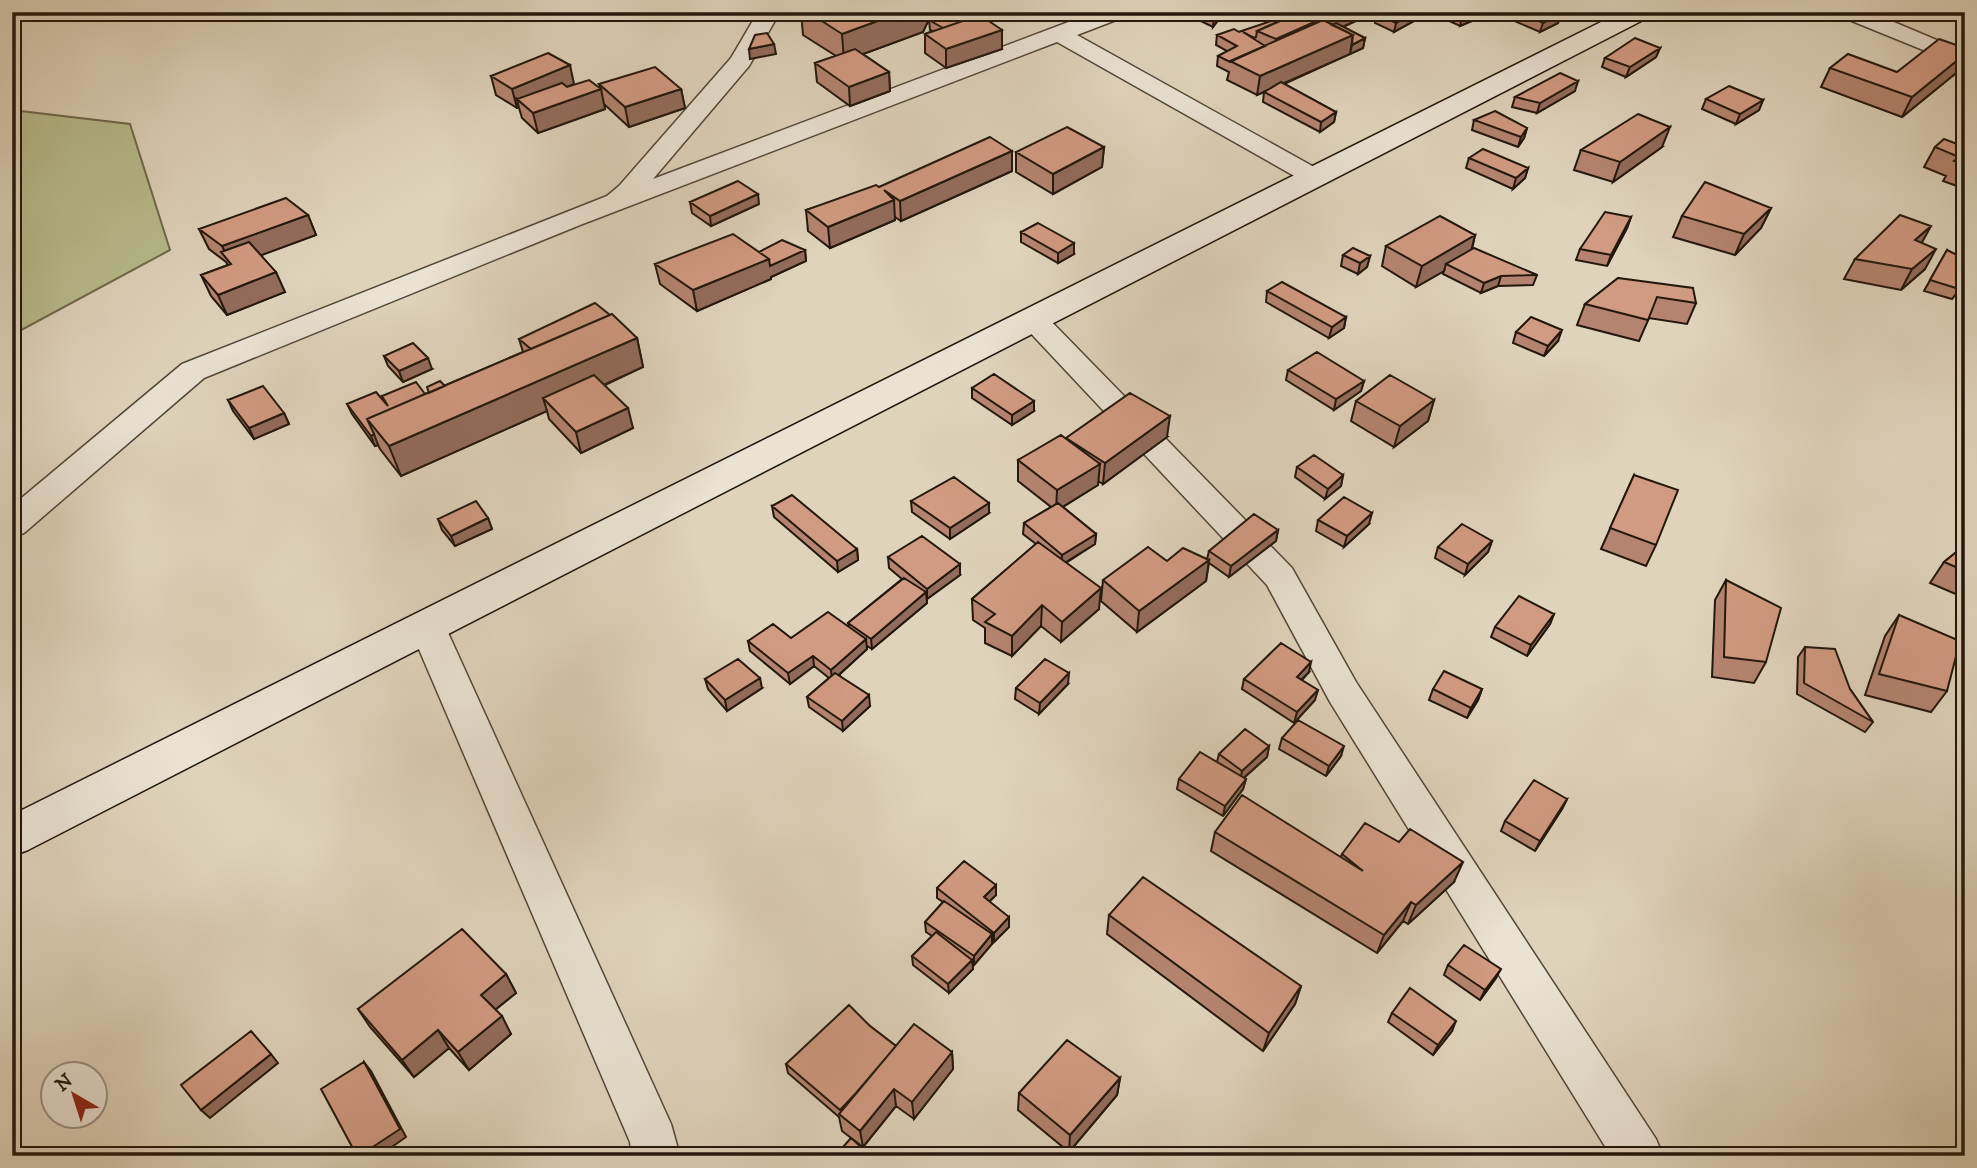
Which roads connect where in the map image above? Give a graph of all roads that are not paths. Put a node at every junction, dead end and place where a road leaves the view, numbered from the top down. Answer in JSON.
{"nodes":[{"id":1,"x":769,"y":12,"type":"edge"},
{"id":2,"x":1116,"y":12,"type":"edge"},
{"id":3,"x":1640,"y":12,"type":"edge"},
{"id":4,"x":1850,"y":12,"type":"edge"},
{"id":5,"x":1059,"y":34,"type":"junction"},
{"id":6,"x":1965,"y":60,"type":"edge"},
{"id":7,"x":1314,"y":177,"type":"junction"},
{"id":8,"x":572,"y":219,"type":"junction"},
{"id":9,"x":1033,"y":319,"type":"junction"},
{"id":10,"x":12,"y":525,"type":"edge"},
{"id":11,"x":427,"y":626,"type":"junction"},
{"id":12,"x":12,"y":837,"type":"edge"},
{"id":13,"x":656,"y":1156,"type":"edge"},
{"id":14,"x":1639,"y":1156,"type":"edge"}],
"edges":[{"from":1,"to":8,"type":"street"},
{"from":2,"to":5,"type":"street"},
{"from":3,"to":7,"type":"street"},
{"from":4,"to":6,"type":"street"},
{"from":5,"to":7,"type":"street"},
{"from":5,"to":8,"type":"street"},
{"from":7,"to":9,"type":"street"},
{"from":8,"to":10,"type":"street"},
{"from":9,"to":11,"type":"street"},
{"from":9,"to":14,"type":"street"},
{"from":11,"to":12,"type":"street"},
{"from":11,"to":13,"type":"street"}]}
